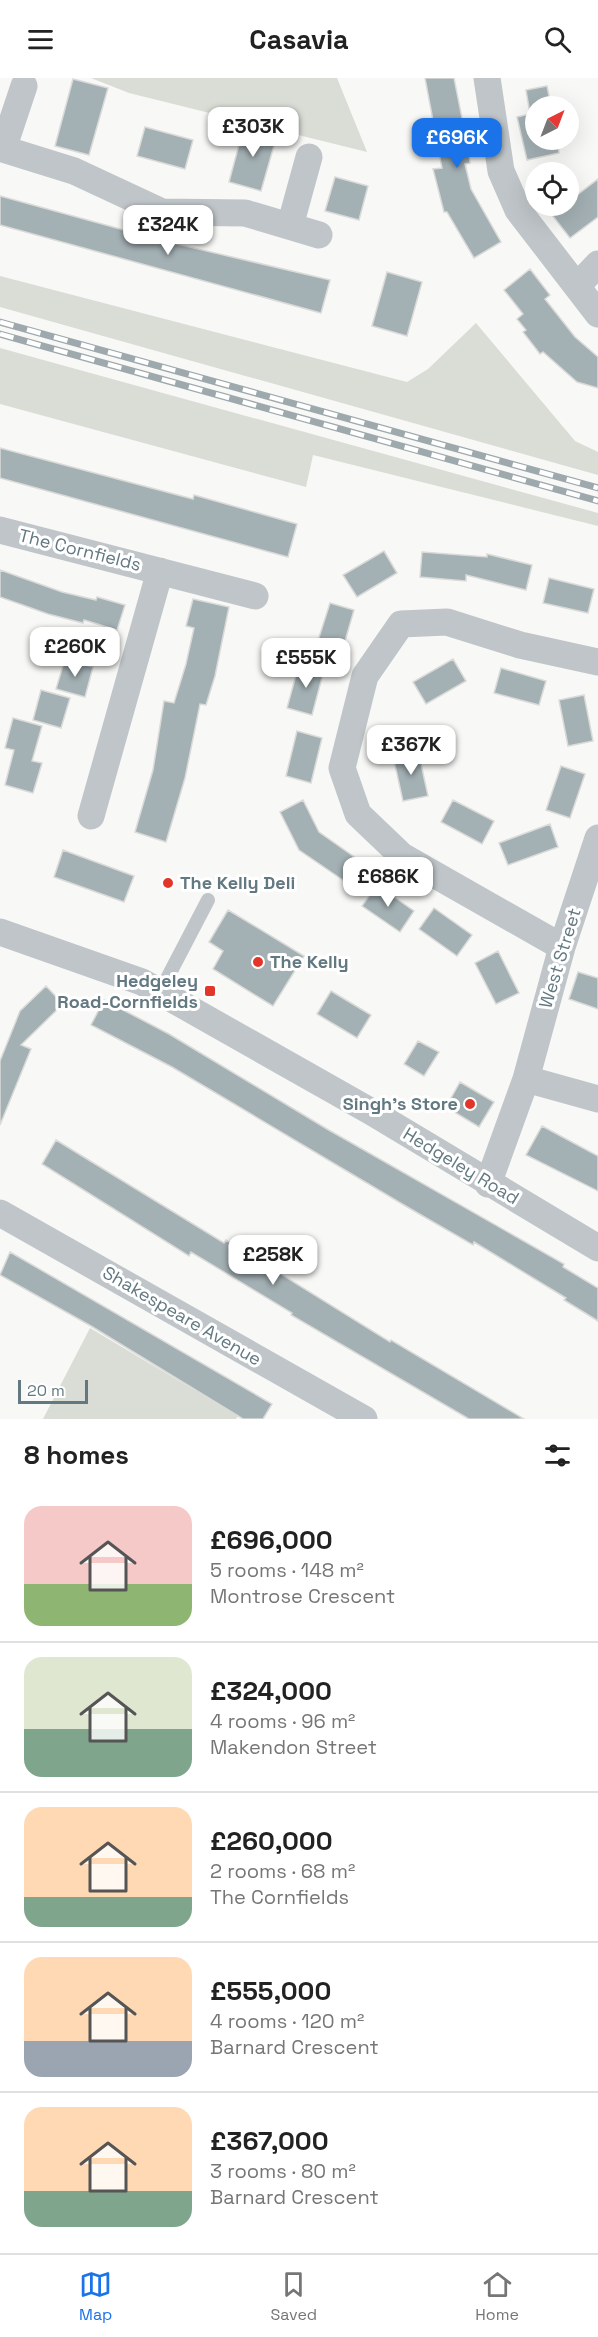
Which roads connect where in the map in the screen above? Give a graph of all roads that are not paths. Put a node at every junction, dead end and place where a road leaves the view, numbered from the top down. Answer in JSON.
{"nodes":[{"id":1,"x":487,"y":78,"type":"edge"},
{"id":2,"x":24,"y":86,"type":"dead end"},
{"id":3,"x":2,"y":149,"type":"edge"},
{"id":4,"x":309,"y":158,"type":"dead end"},
{"id":5,"x":290,"y":226,"type":"junction"},
{"id":6,"x":319,"y":235,"type":"dead end"},
{"id":7,"x":598,"y":264,"type":"edge"},
{"id":8,"x":577,"y":286,"type":"junction"},
{"id":9,"x":598,"y":314,"type":"edge"},
{"id":10,"x":0,"y":530,"type":"edge"},
{"id":11,"x":160,"y":571,"type":"junction"},
{"id":12,"x":255,"y":596,"type":"dead end"},
{"id":13,"x":598,"y":662,"type":"edge"},
{"id":14,"x":91,"y":816,"type":"dead end"},
{"id":15,"x":598,"y":838,"type":"edge"},
{"id":16,"x":208,"y":900,"type":"dead end"},
{"id":17,"x":0,"y":932,"type":"edge"},
{"id":18,"x":562,"y":947,"type":"junction"},
{"id":19,"x":160,"y":992,"type":"junction"},
{"id":20,"x":526,"y":1079,"type":"junction"},
{"id":21,"x":598,"y":1099,"type":"edge"},
{"id":22,"x":488,"y":1184,"type":"junction"},
{"id":23,"x":0,"y":1213,"type":"edge"},
{"id":24,"x":598,"y":1248,"type":"edge"},
{"id":25,"x":329,"y":1411,"type":"edge"},
{"id":26,"x":364,"y":1419,"type":"edge"}],
"edges":[{"from":1,"to":8,"type":"street"},
{"from":2,"to":3,"type":"street"},
{"from":3,"to":5,"type":"street"},
{"from":4,"to":5,"type":"street"},
{"from":5,"to":6,"type":"street"},
{"from":7,"to":8,"type":"street"},
{"from":8,"to":9,"type":"street"},
{"from":10,"to":11,"type":"street","name":"The Cornfields"},
{"from":11,"to":12,"type":"street","name":"The Cornfields"},
{"from":11,"to":14,"type":"street","name":"The Cornfields"},
{"from":13,"to":18,"type":"street"},
{"from":15,"to":18,"type":"street","name":"West Street"},
{"from":16,"to":19,"type":"lane"},
{"from":17,"to":19,"type":"street","name":"Hedgeley Road"},
{"from":18,"to":20,"type":"street","name":"West Street"},
{"from":19,"to":22,"type":"street","name":"Hedgeley Road"},
{"from":20,"to":21,"type":"street"},
{"from":20,"to":22,"type":"street","name":"West Street"},
{"from":22,"to":24,"type":"street","name":"Hedgeley Road"},
{"from":23,"to":25,"type":"street","name":"Shakespeare Avenue"},
{"from":25,"to":26,"type":"street","name":"Shakespeare Avenue"}]}
